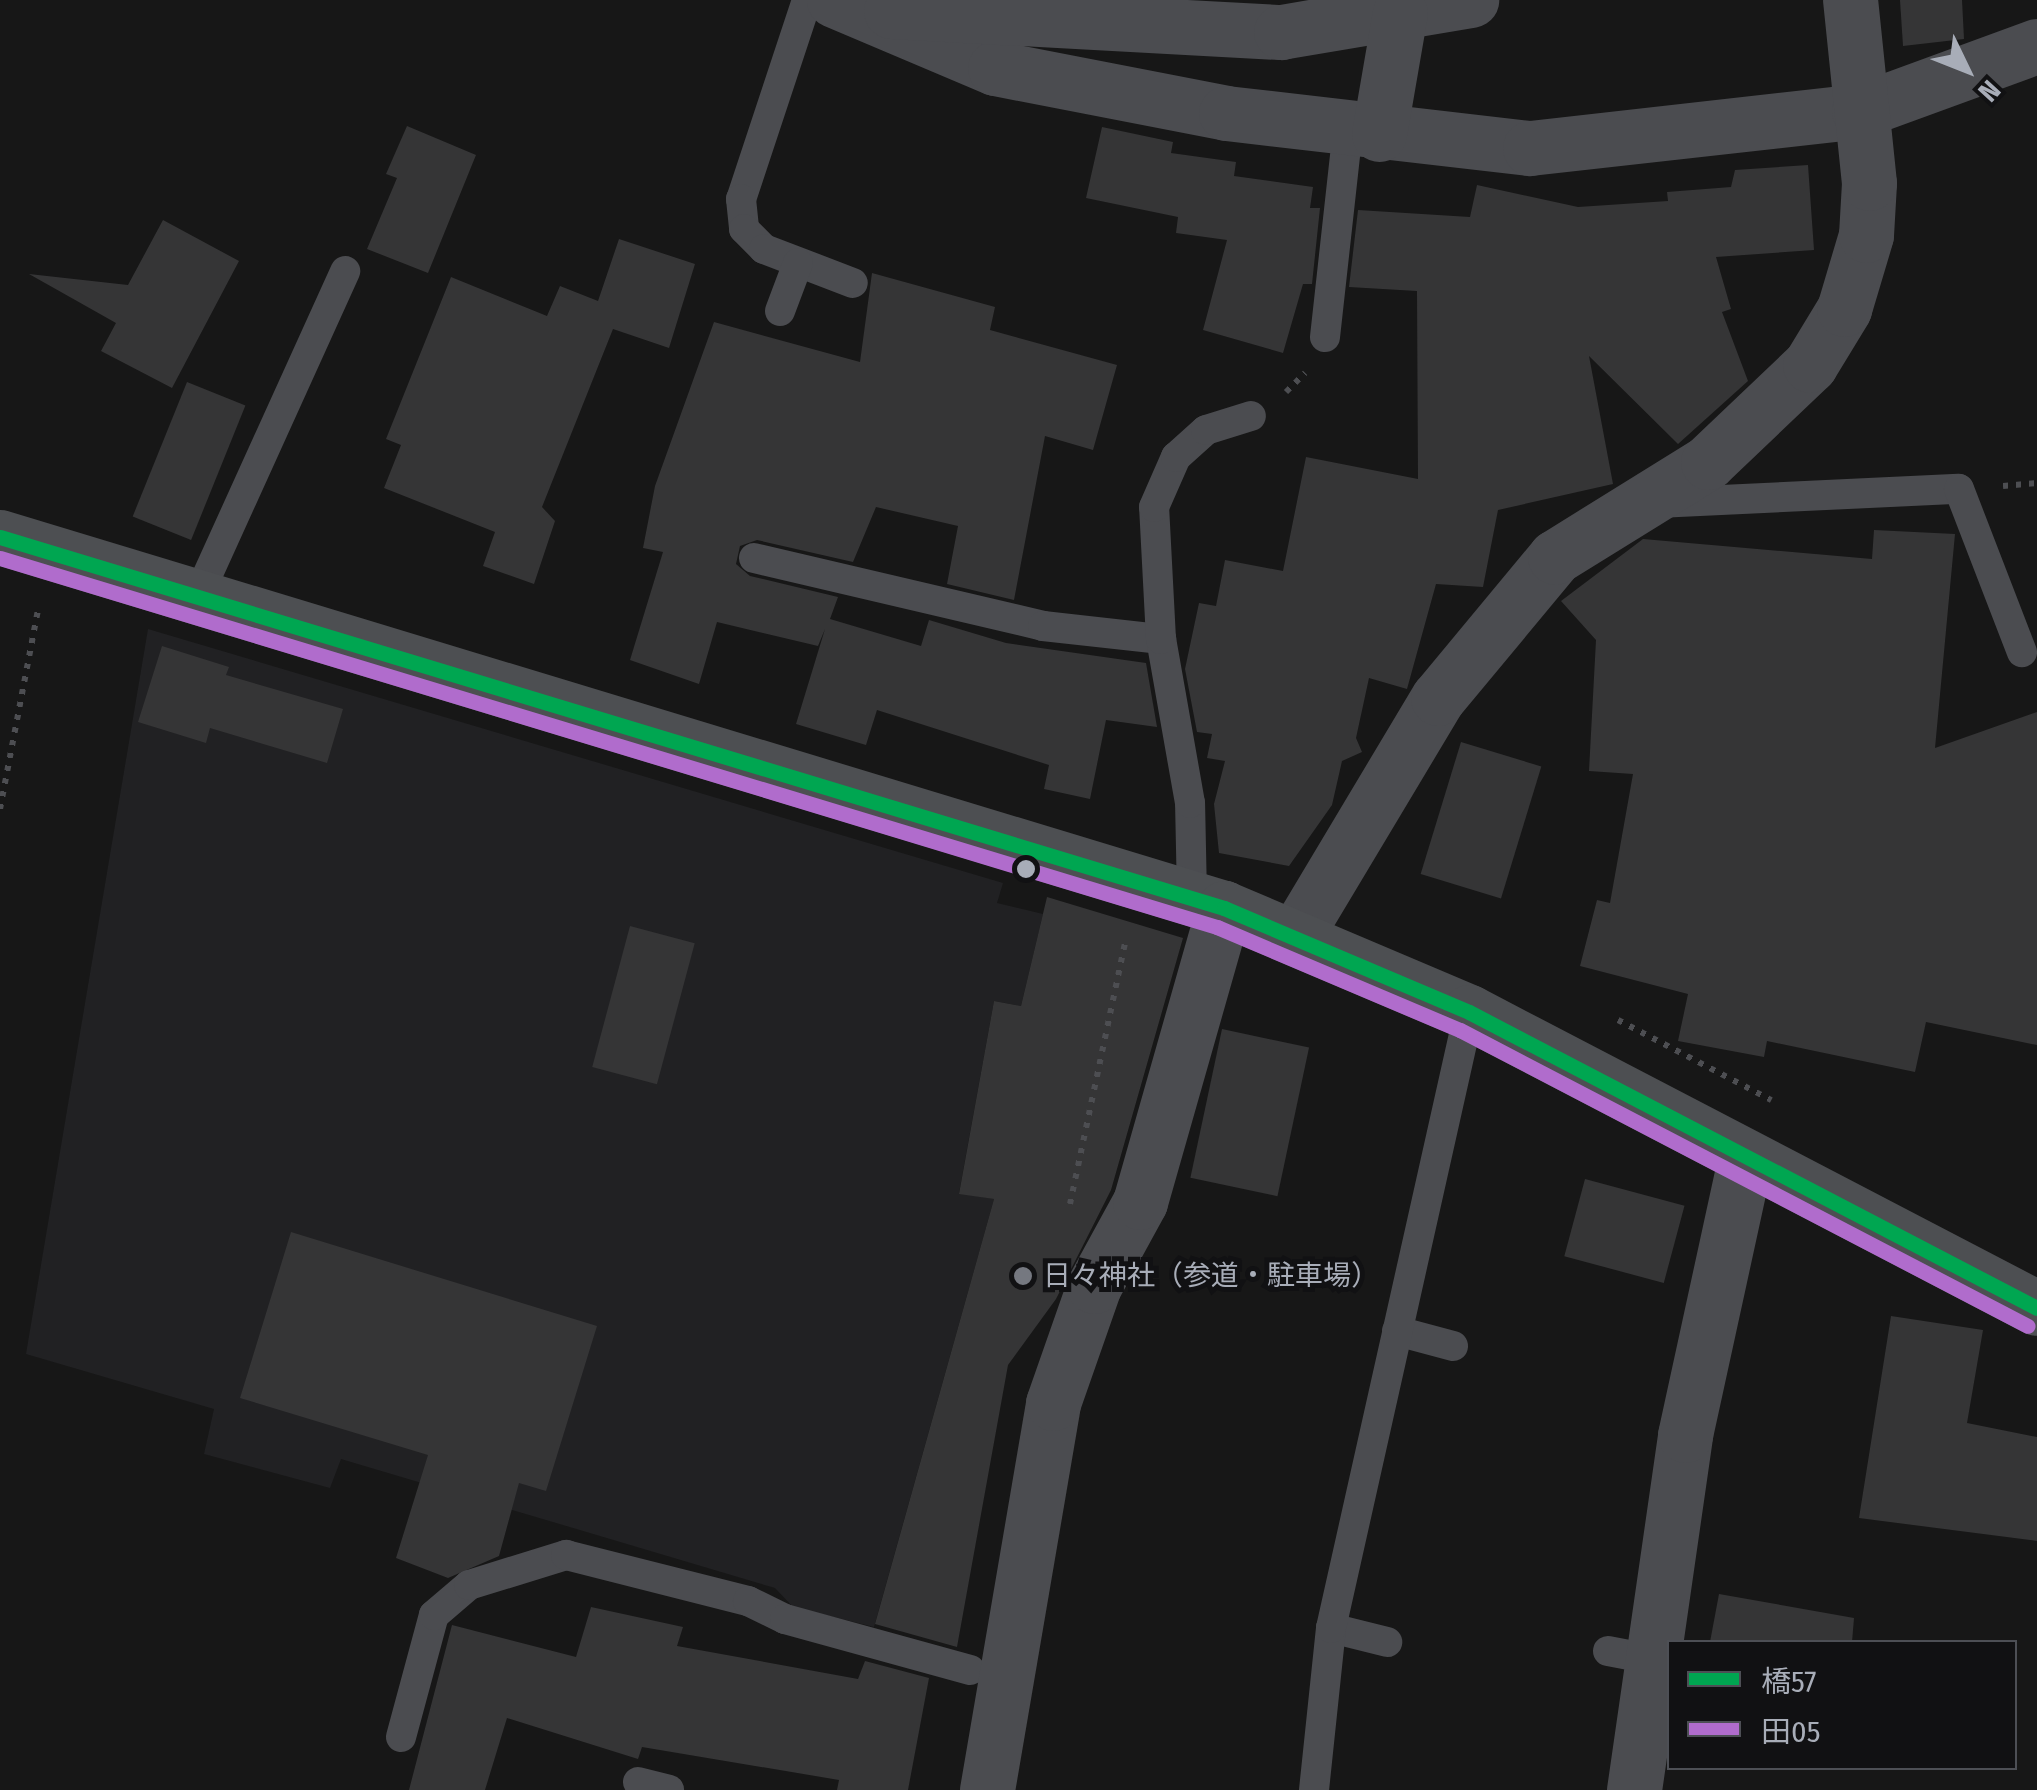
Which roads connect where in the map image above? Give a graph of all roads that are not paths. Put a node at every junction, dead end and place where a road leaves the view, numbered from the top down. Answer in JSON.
{"nodes":[{"id":1,"x":807,"y":0,"type":"edge"},
{"id":2,"x":1472,"y":0,"type":"edge"},
{"id":3,"x":1850,"y":0,"type":"edge"},
{"id":4,"x":858,"y":3,"type":"edge"},
{"id":5,"x":1412,"y":8,"type":"edge"},
{"id":6,"x":2037,"y":46,"type":"edge"},
{"id":7,"x":1859,"y":112,"type":"junction"},
{"id":8,"x":1363,"y":132,"type":"junction"},
{"id":9,"x":798,"y":262,"type":"junction"},
{"id":10,"x":344,"y":270,"type":"dead end"},
{"id":11,"x":852,"y":282,"type":"dead end"},
{"id":12,"x":780,"y":311,"type":"dead end"},
{"id":13,"x":1325,"y":337,"type":"road end"},
{"id":14,"x":1251,"y":416,"type":"road end"},
{"id":15,"x":1650,"y":503,"type":"junction"},
{"id":16,"x":24,"y":546,"type":"edge"},
{"id":17,"x":754,"y":558,"type":"dead end"},
{"id":18,"x":197,"y":598,"type":"junction"},
{"id":19,"x":1161,"y":639,"type":"junction"},
{"id":20,"x":2022,"y":652,"type":"dead end"},
{"id":21,"x":1208,"y":902,"type":"junction"},
{"id":22,"x":1296,"y":935,"type":"junction"},
{"id":23,"x":1469,"y":1012,"type":"junction"},
{"id":24,"x":1745,"y":1159,"type":"junction"},
{"id":25,"x":2037,"y":1308,"type":"edge"},
{"id":26,"x":1397,"y":1331,"type":"junction"},
{"id":27,"x":1453,"y":1346,"type":"dead end"},
{"id":28,"x":1331,"y":1628,"type":"junction"},
{"id":29,"x":1387,"y":1642,"type":"dead end"},
{"id":30,"x":989,"y":1673,"type":"junction"},
{"id":31,"x":401,"y":1736,"type":"dead end"},
{"id":32,"x":638,"y":1782,"type":"dead end"},
{"id":33,"x":669,"y":1790,"type":"edge"},
{"id":34,"x":949,"y":1790,"type":"edge"},
{"id":35,"x":988,"y":1790,"type":"edge"},
{"id":36,"x":1314,"y":1790,"type":"edge"},
{"id":37,"x":1634,"y":1790,"type":"edge"}],
"edges":[{"from":1,"to":9,"type":"lane"},
{"from":2,"to":5,"type":"street"},
{"from":3,"to":7,"type":"street"},
{"from":4,"to":5,"type":"street"},
{"from":4,"to":8,"type":"street"},
{"from":5,"to":8,"type":"street"},
{"from":6,"to":7,"type":"street"},
{"from":7,"to":8,"type":"street"},
{"from":7,"to":15,"type":"street"},
{"from":8,"to":13,"type":"lane"},
{"from":9,"to":11,"type":"lane"},
{"from":9,"to":12,"type":"lane"},
{"from":10,"to":18,"type":"lane"},
{"from":14,"to":19,"type":"lane"},
{"from":15,"to":20,"type":"lane"},
{"from":15,"to":22,"type":"street"},
{"from":16,"to":18,"type":"main road"},
{"from":17,"to":19,"type":"lane"},
{"from":18,"to":21,"type":"main road"},
{"from":19,"to":21,"type":"lane"},
{"from":21,"to":22,"type":"main road"},
{"from":21,"to":30,"type":"street"},
{"from":22,"to":23,"type":"main road"},
{"from":23,"to":24,"type":"main road"},
{"from":23,"to":26,"type":"lane"},
{"from":24,"to":25,"type":"main road"},
{"from":24,"to":37,"type":"street"},
{"from":26,"to":27,"type":"lane"},
{"from":26,"to":28,"type":"lane"},
{"from":28,"to":29,"type":"lane"},
{"from":28,"to":36,"type":"lane"},
{"from":30,"to":31,"type":"lane"},
{"from":30,"to":34,"type":"street"},
{"from":30,"to":35,"type":"street"},
{"from":32,"to":33,"type":"lane"}]}
